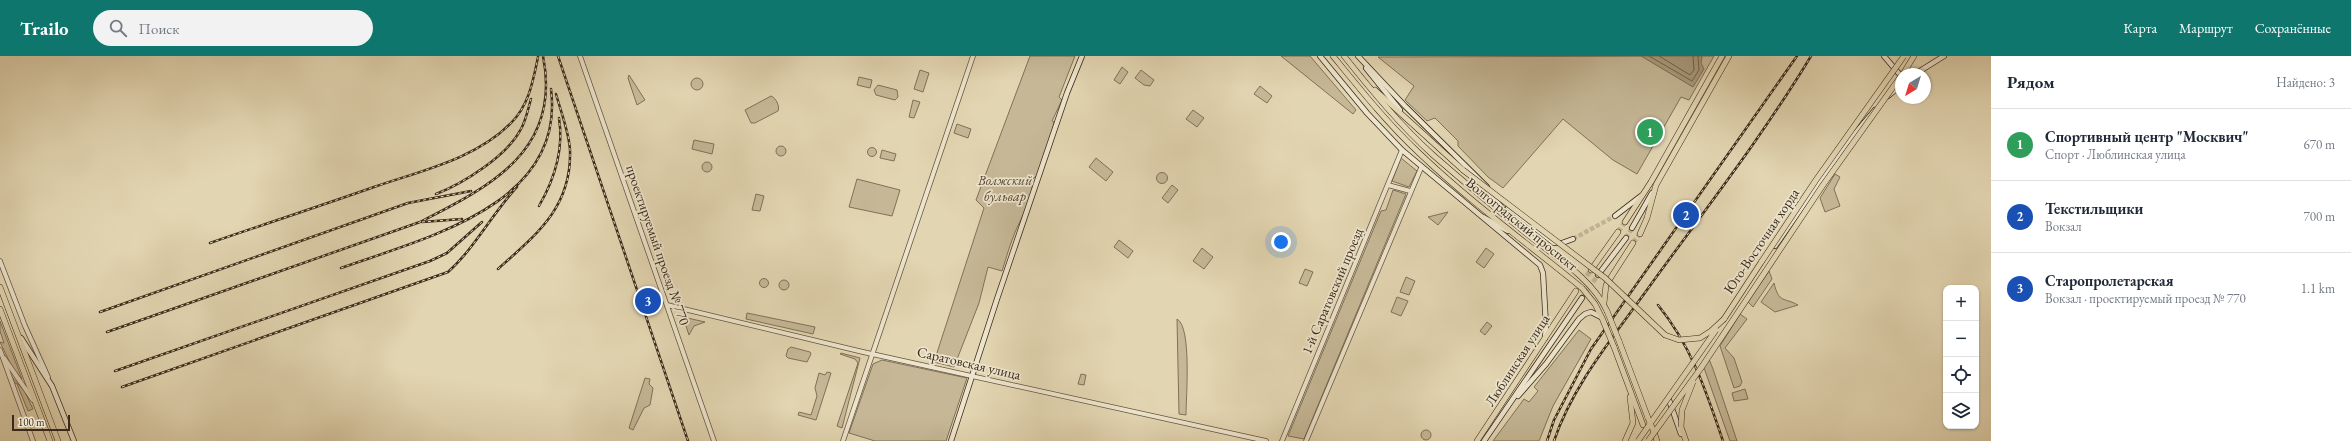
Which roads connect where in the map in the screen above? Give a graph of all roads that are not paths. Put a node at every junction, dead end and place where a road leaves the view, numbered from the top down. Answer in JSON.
{"nodes":[{"id":1,"x":580,"y":56,"type":"edge"},
{"id":2,"x":973,"y":56,"type":"edge"},
{"id":3,"x":1082,"y":56,"type":"edge"},
{"id":4,"x":1320,"y":56,"type":"edge"},
{"id":5,"x":1334,"y":56,"type":"edge"},
{"id":6,"x":1344,"y":56,"type":"edge"},
{"id":7,"x":1358,"y":56,"type":"edge"},
{"id":8,"x":1722,"y":56,"type":"edge"},
{"id":9,"x":1729,"y":56,"type":"edge"},
{"id":10,"x":1884,"y":56,"type":"edge"},
{"id":11,"x":1904,"y":56,"type":"edge"},
{"id":12,"x":1914,"y":56,"type":"edge"},
{"id":13,"x":1944,"y":56,"type":"edge"},
{"id":14,"x":1895,"y":68,"type":"edge"},
{"id":15,"x":1906,"y":68,"type":"edge"},
{"id":16,"x":1925,"y":68,"type":"edge"},
{"id":17,"x":1361,"y":77,"type":"junction"},
{"id":18,"x":1895,"y":85,"type":"edge"},
{"id":19,"x":1895,"y":91,"type":"edge"},
{"id":20,"x":1409,"y":121,"type":"junction"},
{"id":21,"x":1402,"y":150,"type":"junction"},
{"id":22,"x":1422,"y":168,"type":"junction"},
{"id":23,"x":1482,"y":180,"type":"junction"},
{"id":24,"x":1388,"y":185,"type":"junction"},
{"id":25,"x":1654,"y":188,"type":"junction"},
{"id":26,"x":1410,"y":192,"type":"junction"},
{"id":27,"x":1644,"y":194,"type":"junction"},
{"id":28,"x":1468,"y":208,"type":"junction"},
{"id":29,"x":1616,"y":216,"type":"tunnel mouth"},
{"id":30,"x":1625,"y":222,"type":"tunnel mouth"},
{"id":31,"x":1518,"y":226,"type":"junction"},
{"id":32,"x":1632,"y":228,"type":"tunnel mouth"},
{"id":33,"x":1618,"y":232,"type":"tunnel mouth"},
{"id":34,"x":1640,"y":234,"type":"tunnel mouth"},
{"id":35,"x":1626,"y":238,"type":"tunnel mouth"},
{"id":36,"x":1521,"y":239,"type":"junction"},
{"id":37,"x":1573,"y":239,"type":"tunnel mouth"},
{"id":38,"x":1633,"y":243,"type":"tunnel mouth"},
{"id":39,"x":0,"y":261,"type":"edge"},
{"id":40,"x":1591,"y":270,"type":"tunnel mouth"},
{"id":41,"x":1598,"y":275,"type":"tunnel mouth"},
{"id":42,"x":0,"y":287,"type":"edge"},
{"id":43,"x":1576,"y":291,"type":"tunnel mouth"},
{"id":44,"x":1582,"y":298,"type":"tunnel mouth"},
{"id":45,"x":1604,"y":304,"type":"junction"},
{"id":46,"x":667,"y":305,"type":"junction"},
{"id":47,"x":0,"y":309,"type":"edge"},
{"id":48,"x":1602,"y":318,"type":"junction"},
{"id":49,"x":1724,"y":319,"type":"junction"},
{"id":50,"x":17,"y":332,"type":"junction"},
{"id":51,"x":1543,"y":343,"type":"junction"},
{"id":52,"x":0,"y":350,"type":"edge"},
{"id":53,"x":874,"y":354,"type":"junction"},
{"id":54,"x":1698,"y":358,"type":"dead end"},
{"id":55,"x":1691,"y":368,"type":"dead end"},
{"id":56,"x":1701,"y":368,"type":"junction"},
{"id":57,"x":971,"y":375,"type":"junction"},
{"id":58,"x":1626,"y":380,"type":"junction"},
{"id":59,"x":52,"y":386,"type":"junction"},
{"id":60,"x":1668,"y":400,"type":"junction"},
{"id":61,"x":35,"y":403,"type":"junction"},
{"id":62,"x":1508,"y":406,"type":"junction"},
{"id":63,"x":1649,"y":440,"type":"edge"},
{"id":64,"x":33,"y":441,"type":"edge"},
{"id":65,"x":50,"y":441,"type":"edge"},
{"id":66,"x":58,"y":441,"type":"edge"},
{"id":67,"x":74,"y":441,"type":"edge"},
{"id":68,"x":714,"y":441,"type":"edge"},
{"id":69,"x":843,"y":441,"type":"edge"},
{"id":70,"x":951,"y":441,"type":"edge"},
{"id":71,"x":1266,"y":441,"type":"edge"},
{"id":72,"x":1282,"y":441,"type":"edge"},
{"id":73,"x":1306,"y":441,"type":"edge"},
{"id":74,"x":1477,"y":441,"type":"edge"},
{"id":75,"x":1484,"y":441,"type":"edge"},
{"id":76,"x":1625,"y":441,"type":"edge"},
{"id":77,"x":1639,"y":441,"type":"edge"},
{"id":78,"x":1657,"y":441,"type":"edge"},
{"id":79,"x":1685,"y":441,"type":"edge"}],
"edges":[{"from":1,"to":46,"type":"street","name":"проектируемый проезд № 770"},
{"from":2,"to":53,"type":"street"},
{"from":3,"to":57,"type":"main road"},
{"from":4,"to":21,"type":"main road"},
{"from":5,"to":36,"type":"main road","name":"Волгоградский проспект"},
{"from":6,"to":17,"type":"main road","name":"Волгоградский проспект"},
{"from":7,"to":20,"type":"main road"},
{"from":7,"to":23,"type":"main road"},
{"from":8,"to":27,"type":"main road"},
{"from":9,"to":25,"type":"main road"},
{"from":10,"to":14,"type":"main road"},
{"from":11,"to":49,"type":"main road","name":"Юго-Восточная хорда","bridge":true},
{"from":12,"to":15,"type":"main road","name":"Юго-Восточная хорда"},
{"from":13,"to":16,"type":"main road"},
{"from":17,"to":20,"type":"main road"},
{"from":17,"to":31,"type":"main road","name":"Волгоградский проспект"},
{"from":18,"to":56,"type":"main road","name":"Юго-Восточная хорда","bridge":true},
{"from":19,"to":54,"type":"main road"},
{"from":20,"to":49,"type":"main road","bridge":true},
{"from":21,"to":22,"type":"main road"},
{"from":21,"to":24,"type":"street","name":"1-й Саратовский проезд"},
{"from":22,"to":26,"type":"street"},
{"from":22,"to":28,"type":"main road"},
{"from":23,"to":31,"type":"main road"},
{"from":23,"to":37,"type":"main road"},
{"from":24,"to":26,"type":"street"},
{"from":24,"to":72,"type":"street","name":"1-й Саратовский проезд"},
{"from":25,"to":32,"type":"main road"},
{"from":25,"to":34,"type":"main road"},
{"from":26,"to":73,"type":"street"},
{"from":27,"to":29,"type":"main road"},
{"from":27,"to":30,"type":"main road"},
{"from":28,"to":36,"type":"main road"},
{"from":28,"to":51,"type":"main road"},
{"from":31,"to":45,"type":"main road","name":"Волгоградский проспект"},
{"from":33,"to":40,"type":"main road"},
{"from":35,"to":41,"type":"main road"},
{"from":36,"to":48,"type":"main road","name":"Волгоградский проспект"},
{"from":38,"to":45,"type":"main road"},
{"from":39,"to":59,"type":"street"},
{"from":42,"to":50,"type":"main road"},
{"from":43,"to":51,"type":"main road","name":"Люблинская улица"},
{"from":44,"to":62,"type":"main road","name":"Люблинская улица"},
{"from":45,"to":78,"type":"main road","name":"Волгоградский проспект","bridge":true},
{"from":46,"to":53,"type":"street","name":"Саратовская улица"},
{"from":46,"to":68,"type":"street","name":"проектируемый проезд № 770"},
{"from":47,"to":61,"type":"main road"},
{"from":48,"to":58,"type":"main road","name":"Волгоградский проспект","bridge":true},
{"from":48,"to":62,"type":"main road"},
{"from":49,"to":77,"type":"main road","name":"Юго-Восточная хорда","bridge":true},
{"from":50,"to":59,"type":"main road"},
{"from":50,"to":66,"type":"main road"},
{"from":51,"to":74,"type":"main road","name":"Люблинская улица"},
{"from":52,"to":61,"type":"street"},
{"from":52,"to":64,"type":"street"},
{"from":53,"to":57,"type":"street","name":"Саратовская улица"},
{"from":53,"to":69,"type":"street"},
{"from":55,"to":60,"type":"main road"},
{"from":56,"to":63,"type":"main road","name":"Юго-Восточная хорда","bridge":true},
{"from":56,"to":79,"type":"main road","bridge":true},
{"from":57,"to":70,"type":"main road"},
{"from":57,"to":71,"type":"street","name":"Саратовская улица"},
{"from":58,"to":63,"type":"main road","name":"Волгоградский проспект","bridge":true},
{"from":58,"to":76,"type":"main road"},
{"from":59,"to":67,"type":"main road"},
{"from":60,"to":77,"type":"main road"},
{"from":60,"to":79,"type":"main road"},
{"from":61,"to":65,"type":"main road"},
{"from":62,"to":75,"type":"main road","name":"Люблинская улица"}]}
